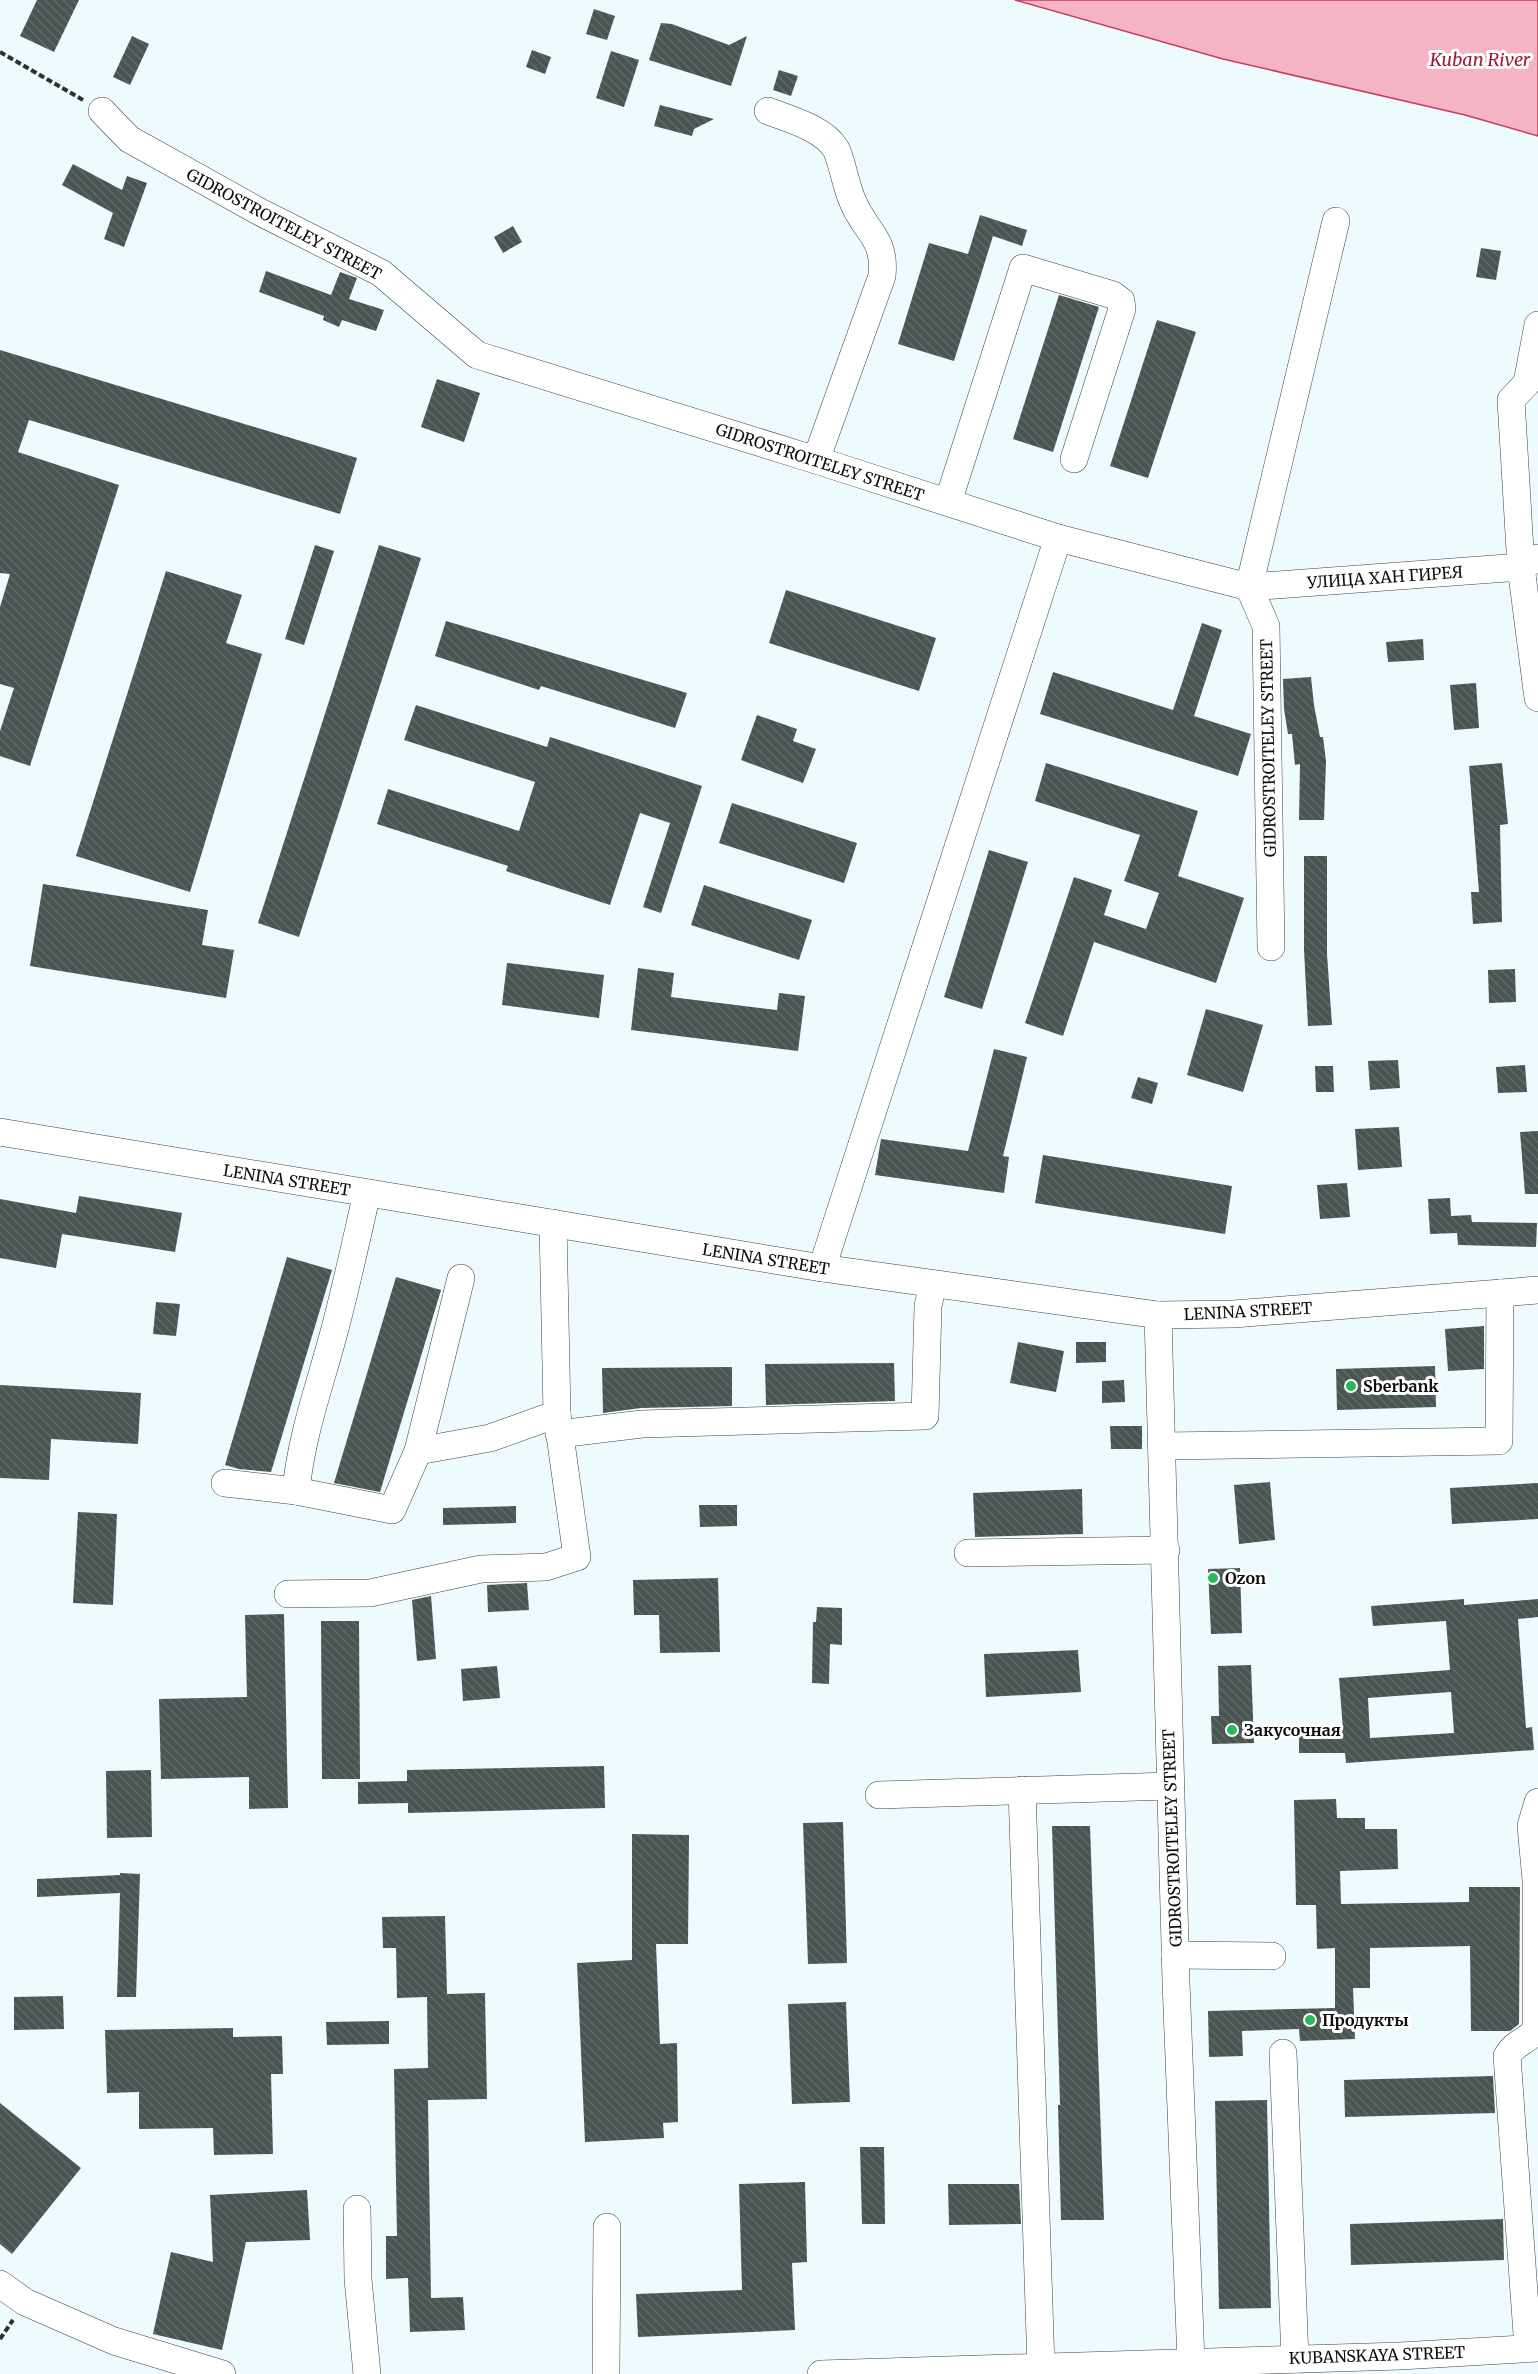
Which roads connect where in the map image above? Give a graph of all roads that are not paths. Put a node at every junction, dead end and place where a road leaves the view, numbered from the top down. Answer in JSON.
{"nodes":[{"id":1,"x":102,"y":111,"type":"road end"},
{"id":2,"x":768,"y":111,"type":"dead end"},
{"id":3,"x":1336,"y":221,"type":"dead end"},
{"id":4,"x":1538,"y":325,"type":"edge"},
{"id":5,"x":1074,"y":459,"type":"dead end"},
{"id":6,"x":816,"y":460,"type":"junction"},
{"id":7,"x":948,"y":502,"type":"junction"},
{"id":8,"x":1058,"y":538,"type":"junction"},
{"id":9,"x":1529,"y":563,"type":"edge"},
{"id":10,"x":1249,"y":587,"type":"junction"},
{"id":11,"x":1538,"y":698,"type":"edge"},
{"id":12,"x":1271,"y":947,"type":"dead end"},
{"id":13,"x":0,"y":1132,"type":"edge"},
{"id":14,"x":367,"y":1193,"type":"junction"},
{"id":15,"x":553,"y":1223,"type":"junction"},
{"id":16,"x":822,"y":1268,"type":"junction"},
{"id":17,"x":461,"y":1278,"type":"dead end"},
{"id":18,"x":933,"y":1284,"type":"junction"},
{"id":19,"x":1538,"y":1290,"type":"edge"},
{"id":20,"x":1500,"y":1293,"type":"junction"},
{"id":21,"x":1158,"y":1315,"type":"junction"},
{"id":22,"x":558,"y":1424,"type":"junction"},
{"id":23,"x":1163,"y":1446,"type":"junction"},
{"id":24,"x":418,"y":1451,"type":"junction"},
{"id":25,"x":225,"y":1484,"type":"dead end"},
{"id":26,"x":296,"y":1491,"type":"junction"},
{"id":27,"x":1166,"y":1550,"type":"junction"},
{"id":28,"x":968,"y":1553,"type":"dead end"},
{"id":29,"x":288,"y":1594,"type":"dead end"},
{"id":30,"x":1170,"y":1786,"type":"junction"},
{"id":31,"x":1022,"y":1790,"type":"junction"},
{"id":32,"x":879,"y":1795,"type":"dead end"},
{"id":33,"x":1538,"y":1802,"type":"edge"},
{"id":34,"x":1175,"y":1954,"type":"junction"},
{"id":35,"x":1272,"y":1956,"type":"dead end"},
{"id":36,"x":1283,"y":2053,"type":"dead end"},
{"id":37,"x":357,"y":2209,"type":"dead end"},
{"id":38,"x":607,"y":2227,"type":"dead end"},
{"id":39,"x":0,"y":2283,"type":"edge"},
{"id":40,"x":1533,"y":2348,"type":"edge"},
{"id":41,"x":1295,"y":2359,"type":"junction"},
{"id":42,"x":1191,"y":2361,"type":"junction"},
{"id":43,"x":1041,"y":2367,"type":"junction"},
{"id":44,"x":222,"y":2374,"type":"edge"},
{"id":45,"x":367,"y":2374,"type":"edge"},
{"id":46,"x":606,"y":2374,"type":"edge"},
{"id":47,"x":821,"y":2374,"type":"edge"}],
"edges":[{"from":1,"to":6,"type":"street","name":"GIDROSTROITELEY STREET"},
{"from":2,"to":6,"type":"street"},
{"from":3,"to":10,"type":"street"},
{"from":4,"to":9,"type":"street"},
{"from":5,"to":7,"type":"street"},
{"from":6,"to":7,"type":"street","name":"GIDROSTROITELEY STREET"},
{"from":7,"to":8,"type":"street","name":"GIDROSTROITELEY STREET"},
{"from":8,"to":10,"type":"street","name":"GIDROSTROITELEY STREET"},
{"from":8,"to":16,"type":"street"},
{"from":9,"to":10,"type":"street","name":"УЛИЦА ХАН ГИРЕЯ"},
{"from":9,"to":11,"type":"street"},
{"from":10,"to":12,"type":"street","name":"GIDROSTROITELEY STREET"},
{"from":13,"to":14,"type":"street","name":"LENINA STREET"},
{"from":14,"to":15,"type":"street","name":"LENINA STREET"},
{"from":14,"to":26,"type":"street"},
{"from":15,"to":16,"type":"street","name":"LENINA STREET"},
{"from":15,"to":22,"type":"street"},
{"from":16,"to":18,"type":"street","name":"LENINA STREET"},
{"from":17,"to":24,"type":"street"},
{"from":18,"to":21,"type":"street","name":"LENINA STREET"},
{"from":18,"to":22,"type":"street"},
{"from":19,"to":20,"type":"street","name":"LENINA STREET"},
{"from":20,"to":21,"type":"street","name":"LENINA STREET"},
{"from":20,"to":23,"type":"street"},
{"from":21,"to":23,"type":"street","name":"GIDROSTROITELEY STREET"},
{"from":22,"to":24,"type":"street"},
{"from":22,"to":29,"type":"street"},
{"from":23,"to":27,"type":"street","name":"GIDROSTROITELEY STREET"},
{"from":24,"to":26,"type":"street"},
{"from":25,"to":26,"type":"street"},
{"from":27,"to":28,"type":"street"},
{"from":27,"to":30,"type":"street","name":"GIDROSTROITELEY STREET"},
{"from":30,"to":31,"type":"street"},
{"from":30,"to":34,"type":"street","name":"GIDROSTROITELEY STREET"},
{"from":31,"to":32,"type":"street"},
{"from":31,"to":43,"type":"street"},
{"from":33,"to":40,"type":"street"},
{"from":34,"to":35,"type":"street"},
{"from":34,"to":42,"type":"street","name":"GIDROSTROITELEY STREET"},
{"from":36,"to":41,"type":"street"},
{"from":37,"to":45,"type":"street"},
{"from":38,"to":46,"type":"street"},
{"from":39,"to":44,"type":"street"},
{"from":40,"to":41,"type":"street","name":"KUBANSKAYA STREET"},
{"from":41,"to":42,"type":"street","name":"KUBANSKAYA STREET"},
{"from":42,"to":43,"type":"street","name":"KUBANSKAYA STREET"},
{"from":43,"to":47,"type":"street","name":"KUBANSKAYA STREET"}]}
